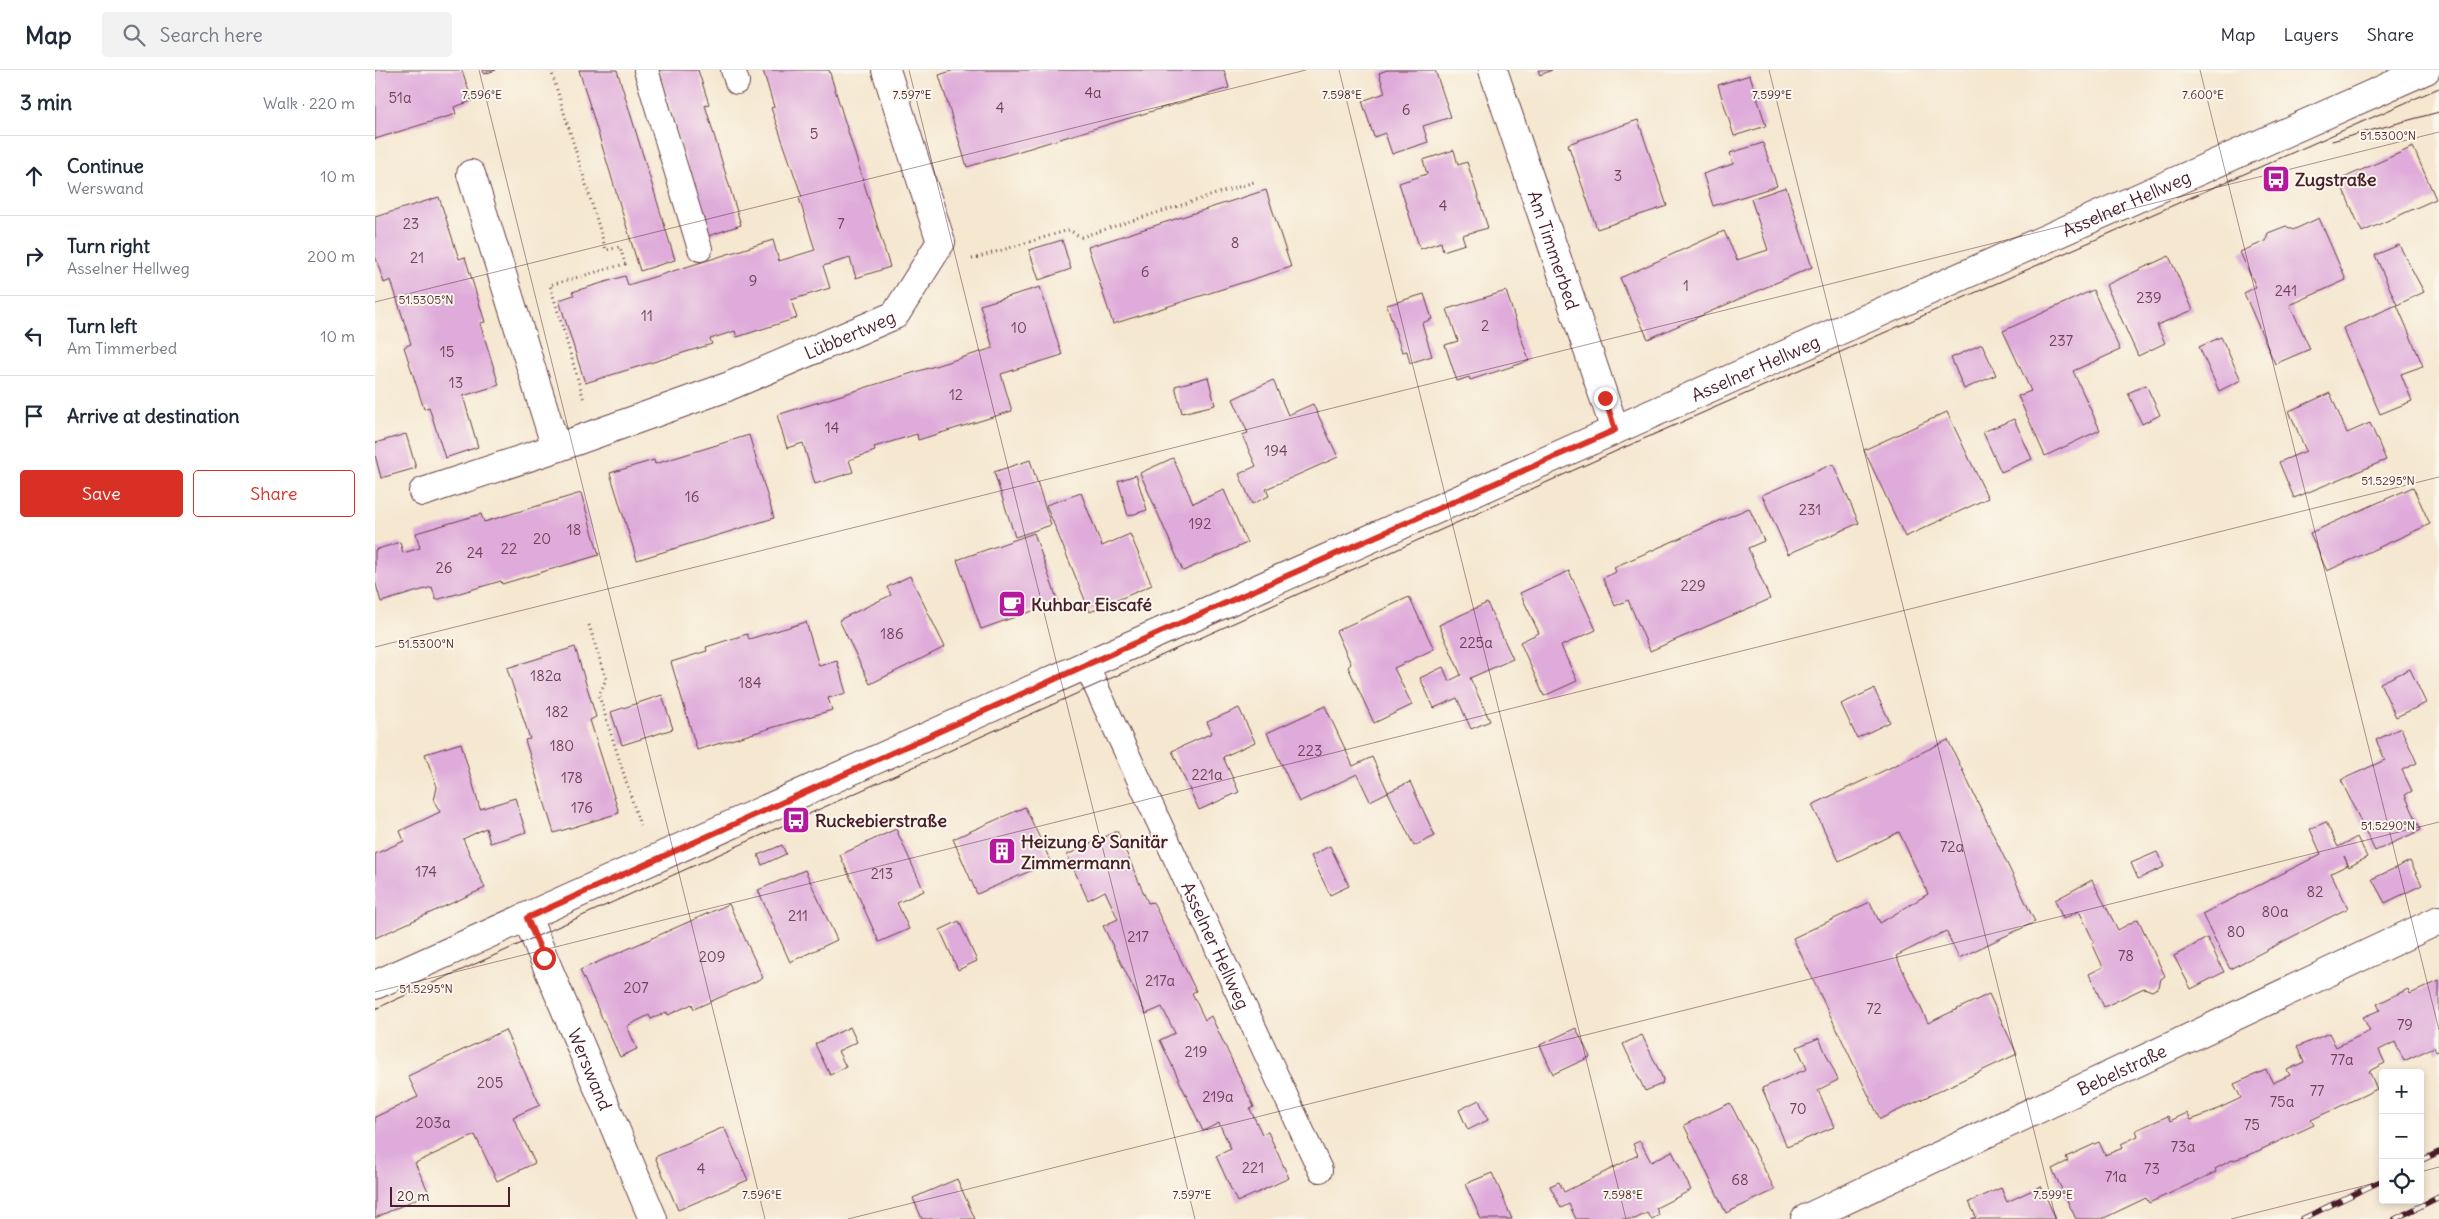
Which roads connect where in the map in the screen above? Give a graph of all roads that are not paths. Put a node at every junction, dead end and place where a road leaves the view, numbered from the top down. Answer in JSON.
{"nodes":[{"id":1,"x":646,"y":70,"type":"edge"},
{"id":2,"x":886,"y":70,"type":"edge"},
{"id":3,"x":1493,"y":70,"type":"edge"},
{"id":4,"x":2426,"y":70,"type":"edge"},
{"id":5,"x":471,"y":174,"type":"dead end"},
{"id":6,"x":700,"y":250,"type":"dead end"},
{"id":7,"x":1615,"y":430,"type":"junction"},
{"id":8,"x":556,"y":448,"type":"junction"},
{"id":9,"x":423,"y":492,"type":"dead end"},
{"id":10,"x":1086,"y":665,"type":"junction"},
{"id":11,"x":527,"y":918,"type":"junction"},
{"id":12,"x":2439,"y":920,"type":"edge"},
{"id":13,"x":375,"y":985,"type":"edge"},
{"id":14,"x":1320,"y":1170,"type":"dead end"},
{"id":15,"x":653,"y":1219,"type":"edge"},
{"id":16,"x":1805,"y":1219,"type":"edge"}],
"edges":[{"from":1,"to":6,"type":"lane"},
{"from":2,"to":8,"type":"street","name":"Lübbertweg"},
{"from":3,"to":7,"type":"street","name":"Am Timmerbed"},
{"from":4,"to":7,"type":"street","name":"Asselner Hellweg"},
{"from":5,"to":8,"type":"street"},
{"from":7,"to":10,"type":"street","name":"Asselner Hellweg"},
{"from":8,"to":9,"type":"street","name":"Lübbertweg"},
{"from":10,"to":11,"type":"street","name":"Asselner Hellweg"},
{"from":10,"to":14,"type":"lane","name":"Asselner Hellweg"},
{"from":11,"to":13,"type":"street","name":"Asselner Hellweg"},
{"from":11,"to":15,"type":"street","name":"Werswand"},
{"from":12,"to":16,"type":"street","name":"Bebelstraße"}]}
